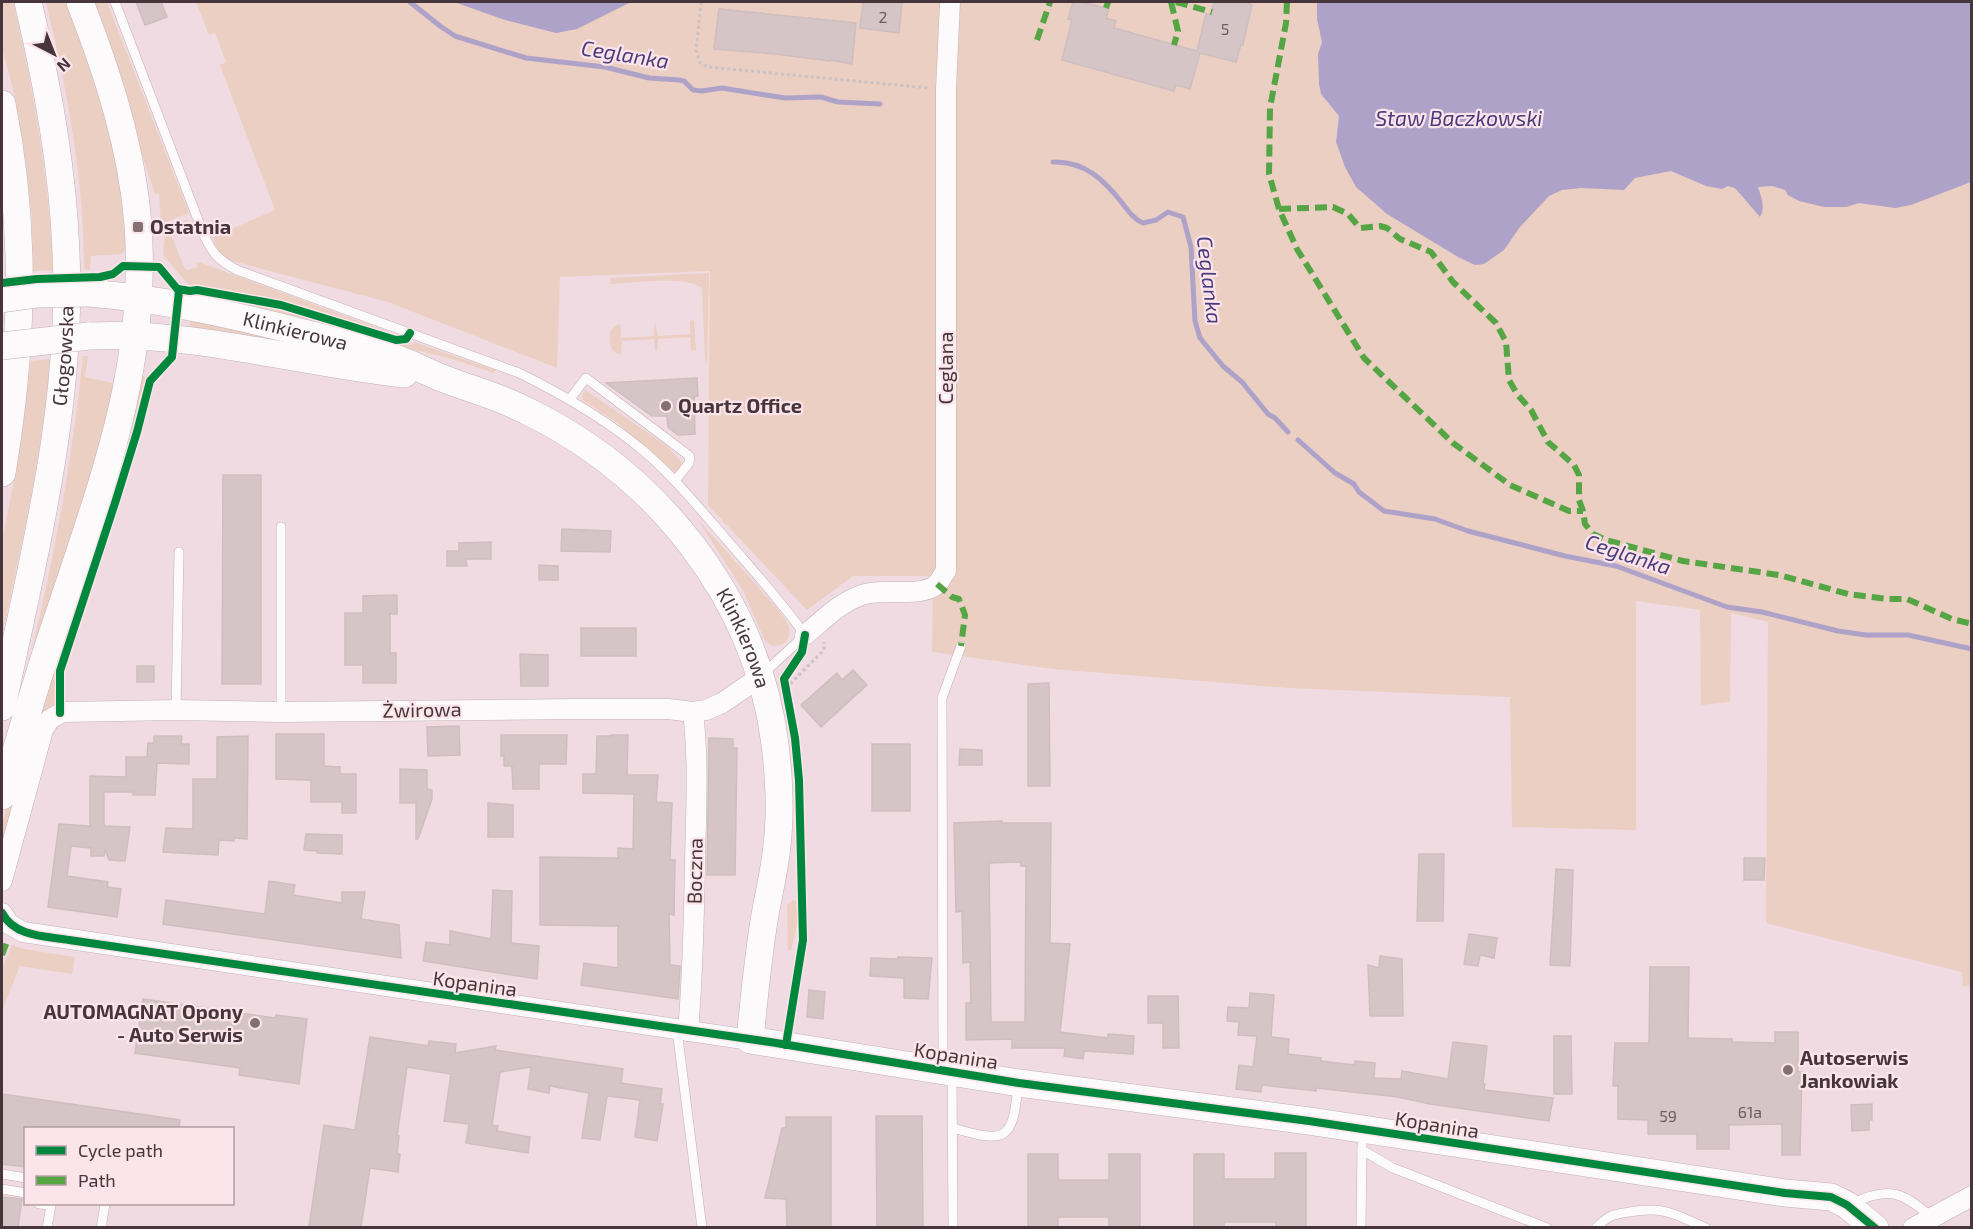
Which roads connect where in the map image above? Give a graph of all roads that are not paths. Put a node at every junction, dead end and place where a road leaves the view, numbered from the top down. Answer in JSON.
{"nodes":[{"id":1,"x":28,"y":2,"type":"edge"},
{"id":2,"x":80,"y":2,"type":"edge"},
{"id":3,"x":115,"y":2,"type":"edge"},
{"id":4,"x":950,"y":2,"type":"edge"},
{"id":5,"x":2,"y":104,"type":"edge"},
{"id":6,"x":2,"y":298,"type":"edge"},
{"id":7,"x":139,"y":298,"type":"junction"},
{"id":8,"x":135,"y":336,"type":"junction"},
{"id":9,"x":2,"y":346,"type":"edge"},
{"id":10,"x":447,"y":380,"type":"junction"},
{"id":11,"x":570,"y":399,"type":"junction"},
{"id":12,"x":2,"y":473,"type":"edge"},
{"id":13,"x":675,"y":481,"type":"junction"},
{"id":14,"x":281,"y":527,"type":"dead end"},
{"id":15,"x":179,"y":552,"type":"dead end"},
{"id":16,"x":815,"y":636,"type":"junction"},
{"id":17,"x":961,"y":646,"type":"dead end"},
{"id":18,"x":760,"y":677,"type":"junction"},
{"id":19,"x":2,"y":707,"type":"edge"},
{"id":20,"x":176,"y":710,"type":"junction"},
{"id":21,"x":281,"y":712,"type":"junction"},
{"id":22,"x":693,"y":712,"type":"junction"},
{"id":23,"x":2,"y":796,"type":"edge"},
{"id":24,"x":2,"y":881,"type":"edge"},
{"id":25,"x":2,"y":913,"type":"edge"},
{"id":26,"x":683,"y":1031,"type":"junction"},
{"id":27,"x":750,"y":1040,"type":"junction"},
{"id":28,"x":947,"y":1072,"type":"junction"},
{"id":29,"x":1018,"y":1083,"type":"junction"},
{"id":30,"x":953,"y":1128,"type":"junction"},
{"id":31,"x":1363,"y":1140,"type":"junction"},
{"id":32,"x":2,"y":1174,"type":"edge"},
{"id":33,"x":24,"y":1178,"type":"edge"},
{"id":34,"x":2,"y":1189,"type":"edge"},
{"id":35,"x":24,"y":1193,"type":"edge"},
{"id":36,"x":1971,"y":1196,"type":"edge"},
{"id":37,"x":51,"y":1205,"type":"edge"},
{"id":38,"x":105,"y":1205,"type":"edge"},
{"id":39,"x":1848,"y":1205,"type":"junction"},
{"id":40,"x":1931,"y":1217,"type":"junction"},
{"id":41,"x":47,"y":1227,"type":"edge"},
{"id":42,"x":101,"y":1227,"type":"edge"},
{"id":43,"x":702,"y":1227,"type":"edge"},
{"id":44,"x":953,"y":1227,"type":"edge"},
{"id":45,"x":1361,"y":1227,"type":"edge"},
{"id":46,"x":1547,"y":1227,"type":"edge"},
{"id":47,"x":1596,"y":1227,"type":"edge"},
{"id":48,"x":1707,"y":1227,"type":"edge"},
{"id":49,"x":1875,"y":1227,"type":"edge"},
{"id":50,"x":1913,"y":1227,"type":"edge"}],
"edges":[{"from":1,"to":19,"type":"street","name":"Głogowska"},
{"from":2,"to":7,"type":"street"},
{"from":3,"to":11,"type":"lane"},
{"from":4,"to":16,"type":"street","name":"Ceglana"},
{"from":5,"to":12,"type":"street"},
{"from":6,"to":7,"type":"street","bridge":true},
{"from":7,"to":8,"type":"street"},
{"from":7,"to":10,"type":"street","name":"Klinkierowa"},
{"from":8,"to":9,"type":"street","bridge":true},
{"from":8,"to":10,"type":"street","name":"Klinkierowa"},
{"from":8,"to":23,"type":"street"},
{"from":10,"to":18,"type":"street","name":"Klinkierowa"},
{"from":11,"to":13,"type":"lane"},
{"from":11,"to":13,"type":"lane"},
{"from":13,"to":16,"type":"lane"},
{"from":14,"to":21,"type":"lane"},
{"from":15,"to":20,"type":"lane"},
{"from":16,"to":18,"type":"lane"},
{"from":17,"to":28,"type":"lane"},
{"from":18,"to":22,"type":"street","name":"Żwirowa"},
{"from":18,"to":27,"type":"street","name":"Klinkierowa"},
{"from":20,"to":21,"type":"street","name":"Żwirowa"},
{"from":20,"to":24,"type":"street","name":"Żwirowa"},
{"from":21,"to":22,"type":"street","name":"Żwirowa"},
{"from":22,"to":26,"type":"street","name":"Boczna"},
{"from":25,"to":26,"type":"street","name":"Kopanina"},
{"from":26,"to":27,"type":"street","name":"Kopanina"},
{"from":26,"to":43,"type":"lane"},
{"from":27,"to":28,"type":"street","name":"Kopanina"},
{"from":28,"to":29,"type":"street","name":"Kopanina"},
{"from":28,"to":30,"type":"lane"},
{"from":29,"to":30,"type":"lane"},
{"from":29,"to":31,"type":"street","name":"Kopanina"},
{"from":30,"to":44,"type":"lane"},
{"from":31,"to":39,"type":"street","name":"Kopanina"},
{"from":31,"to":45,"type":"lane"},
{"from":31,"to":46,"type":"lane"},
{"from":32,"to":33,"type":"lane"},
{"from":34,"to":35,"type":"lane"},
{"from":36,"to":40,"type":"street"},
{"from":37,"to":41,"type":"lane"},
{"from":38,"to":42,"type":"lane"},
{"from":39,"to":40,"type":"lane"},
{"from":39,"to":49,"type":"street","name":"Kopanina"},
{"from":40,"to":50,"type":"street"},
{"from":47,"to":48,"type":"lane"}]}
